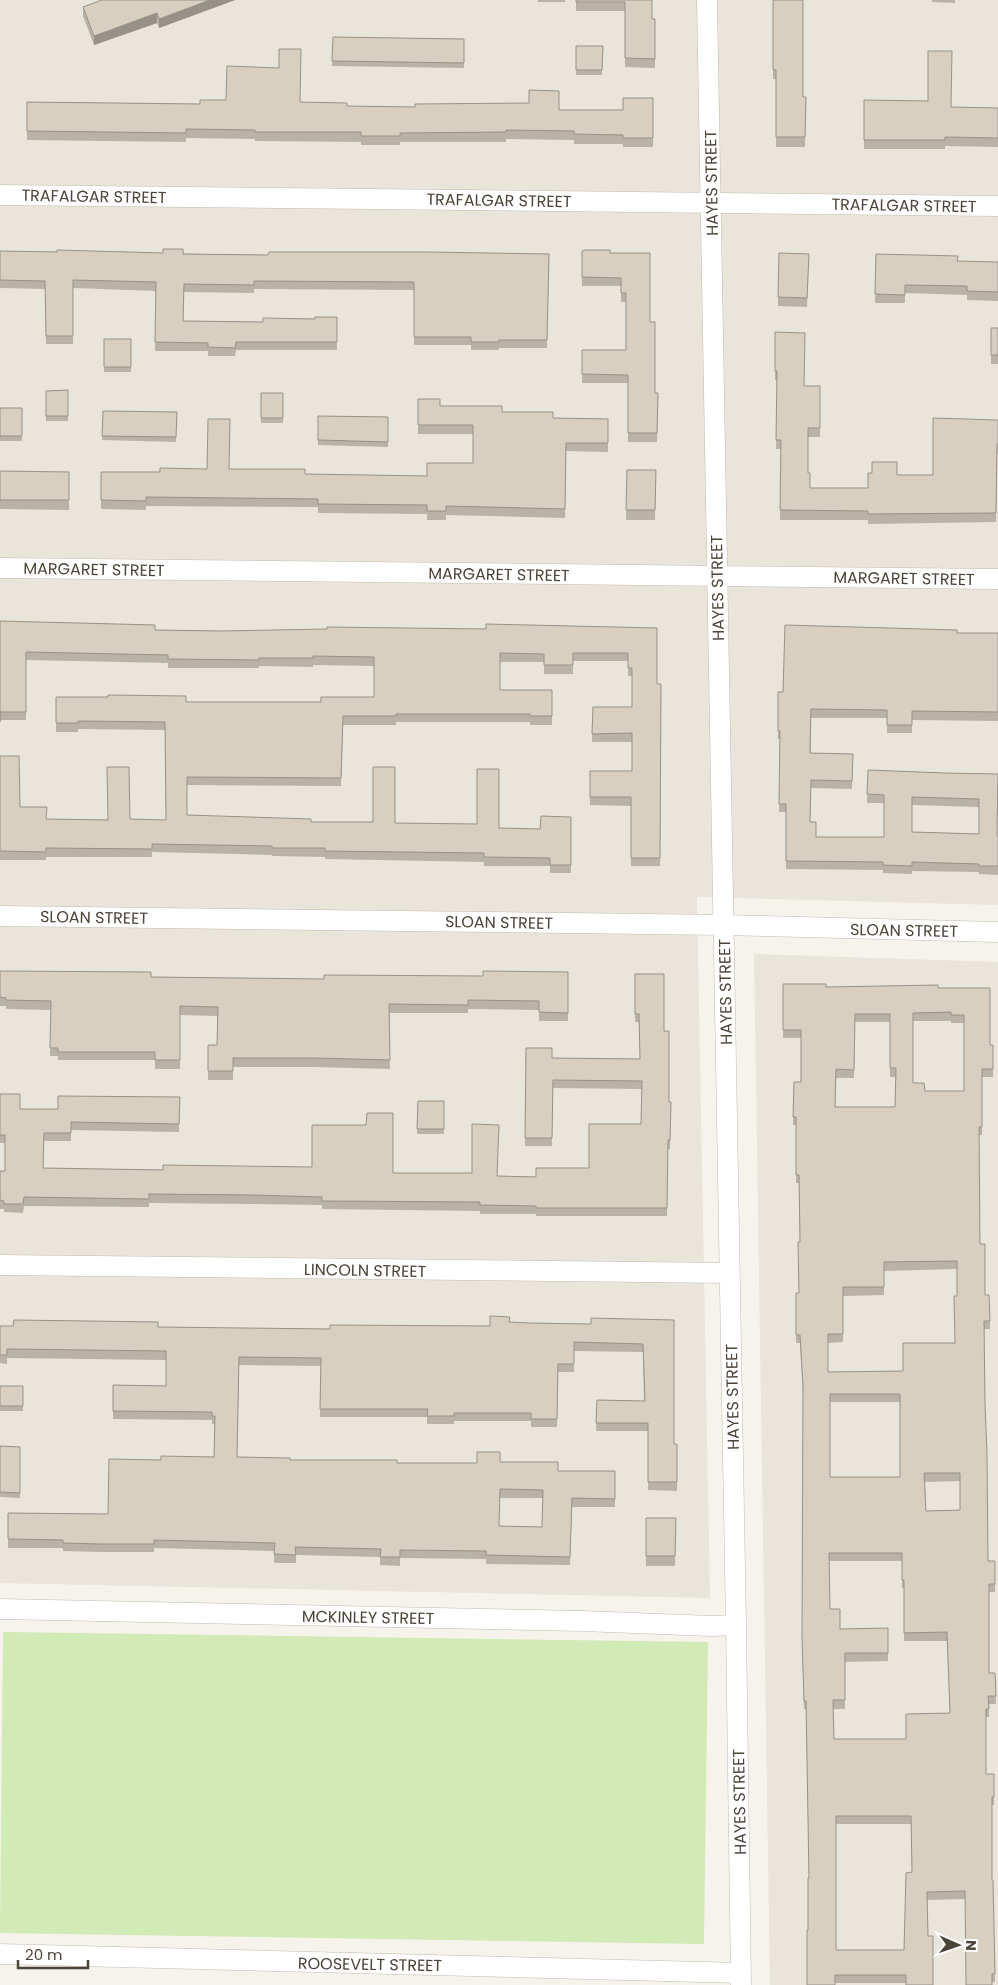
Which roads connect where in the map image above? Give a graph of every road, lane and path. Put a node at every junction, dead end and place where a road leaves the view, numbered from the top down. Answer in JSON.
{"nodes":[{"id":1,"x":707,"y":0,"type":"edge"},
{"id":2,"x":0,"y":195,"type":"edge"},
{"id":3,"x":711,"y":203,"type":"junction"},
{"id":4,"x":998,"y":206,"type":"edge"},
{"id":5,"x":0,"y":568,"type":"edge"},
{"id":6,"x":717,"y":576,"type":"junction"},
{"id":7,"x":998,"y":579,"type":"edge"},
{"id":8,"x":0,"y":916,"type":"edge"},
{"id":9,"x":724,"y":925,"type":"junction"},
{"id":10,"x":998,"y":932,"type":"edge"},
{"id":11,"x":0,"y":1265,"type":"edge"},
{"id":12,"x":730,"y":1274,"type":"junction"},
{"id":13,"x":0,"y":1609,"type":"edge"},
{"id":14,"x":736,"y":1625,"type":"junction"},
{"id":15,"x":0,"y":1954,"type":"edge"},
{"id":16,"x":741,"y":1979,"type":"edge"}],
"edges":[{"from":1,"to":3,"type":"street","name":"HAYES STREET"},
{"from":2,"to":3,"type":"street","name":"TRAFALGAR STREET"},
{"from":3,"to":4,"type":"street","name":"TRAFALGAR STREET"},
{"from":3,"to":6,"type":"street","name":"HAYES STREET"},
{"from":5,"to":6,"type":"street","name":"MARGARET STREET"},
{"from":6,"to":7,"type":"street","name":"MARGARET STREET"},
{"from":6,"to":9,"type":"street","name":"HAYES STREET"},
{"from":8,"to":9,"type":"street","name":"SLOAN STREET"},
{"from":9,"to":10,"type":"street","name":"SLOAN STREET"},
{"from":9,"to":12,"type":"street","name":"HAYES STREET"},
{"from":11,"to":12,"type":"street","name":"LINCOLN STREET"},
{"from":12,"to":14,"type":"street","name":"HAYES STREET"},
{"from":13,"to":14,"type":"street","name":"MCKINLEY STREET"},
{"from":14,"to":16,"type":"street","name":"HAYES STREET"},
{"from":15,"to":16,"type":"street","name":"ROOSEVELT STREET"}]}
